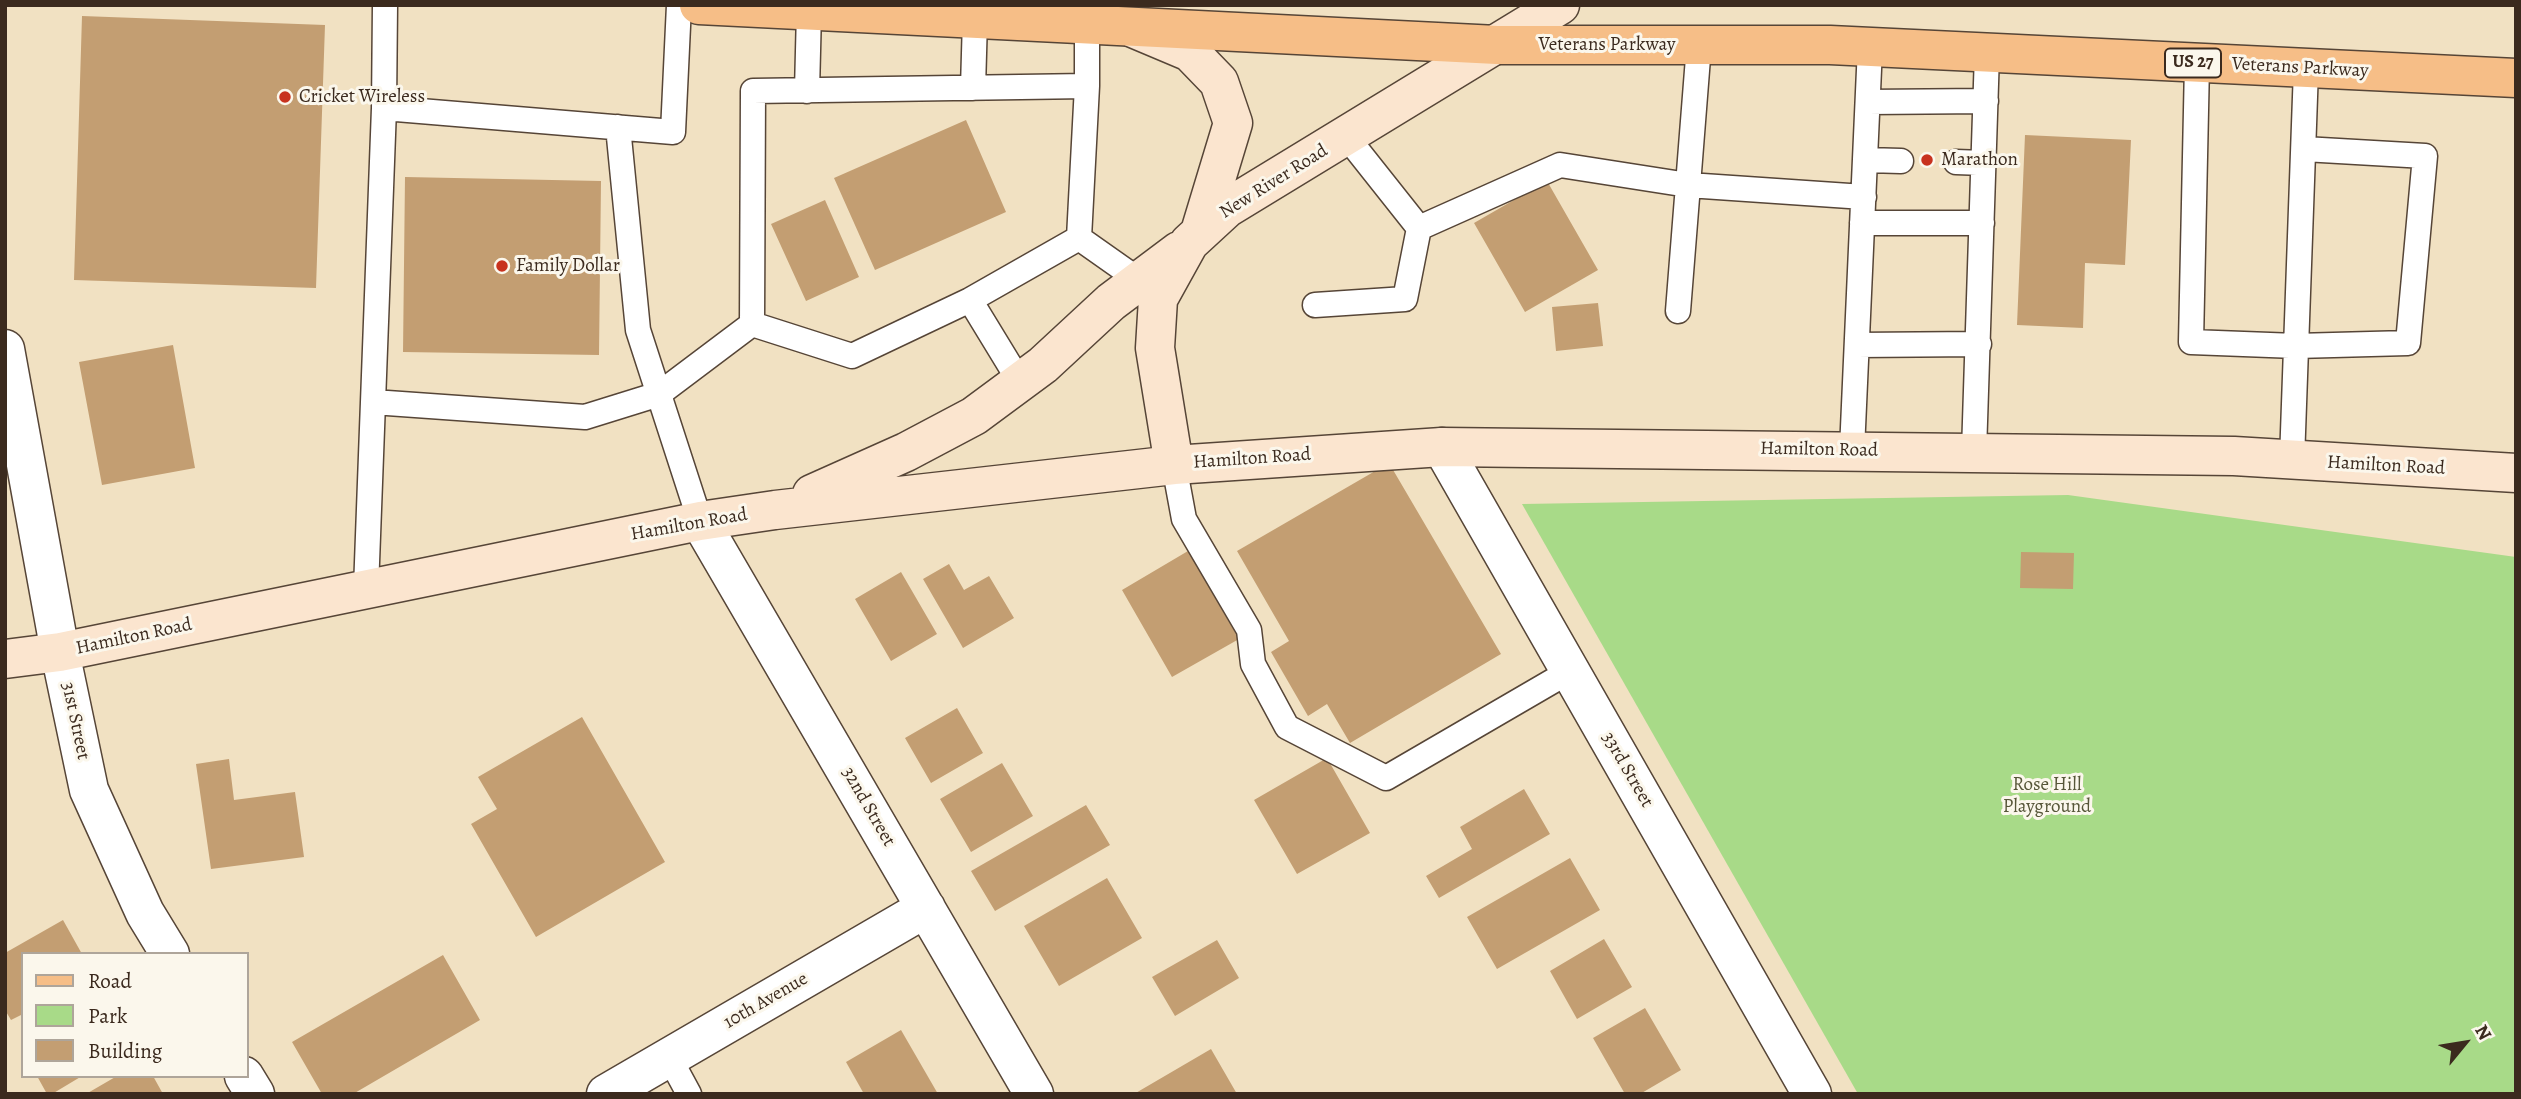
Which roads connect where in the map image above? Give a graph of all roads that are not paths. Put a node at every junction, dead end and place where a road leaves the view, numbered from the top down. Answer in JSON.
{"nodes":[{"id":1,"x":385,"y":5,"type":"edge"},
{"id":2,"x":679,"y":5,"type":"edge"},
{"id":3,"x":699,"y":5,"type":"edge"},
{"id":4,"x":1560,"y":5,"type":"edge"},
{"id":5,"x":809,"y":11,"type":"junction"},
{"id":6,"x":975,"y":19,"type":"junction"},
{"id":7,"x":1087,"y":25,"type":"junction"},
{"id":8,"x":1131,"y":27,"type":"junction"},
{"id":9,"x":1497,"y":45,"type":"junction"},
{"id":10,"x":1699,"y":45,"type":"junction"},
{"id":11,"x":1870,"y":47,"type":"junction"},
{"id":12,"x":1987,"y":53,"type":"junction"},
{"id":13,"x":2197,"y":64,"type":"junction"},
{"id":14,"x":2306,"y":69,"type":"junction"},
{"id":15,"x":2516,"y":78,"type":"edge"},
{"id":16,"x":1087,"y":86,"type":"junction"},
{"id":17,"x":973,"y":88,"type":"junction"},
{"id":18,"x":807,"y":91,"type":"junction"},
{"id":19,"x":1986,"y":101,"type":"junction"},
{"id":20,"x":1868,"y":102,"type":"junction"},
{"id":21,"x":384,"y":108,"type":"junction"},
{"id":22,"x":618,"y":127,"type":"junction"},
{"id":23,"x":1346,"y":136,"type":"junction"},
{"id":24,"x":2304,"y":149,"type":"junction"},
{"id":25,"x":1866,"y":160,"type":"junction"},
{"id":26,"x":1901,"y":161,"type":"dead end"},
{"id":27,"x":1956,"y":162,"type":"dead end"},
{"id":28,"x":1984,"y":163,"type":"junction"},
{"id":29,"x":1688,"y":185,"type":"junction"},
{"id":30,"x":1864,"y":197,"type":"junction"},
{"id":31,"x":1862,"y":223,"type":"junction"},
{"id":32,"x":1982,"y":223,"type":"junction"},
{"id":33,"x":1419,"y":228,"type":"junction"},
{"id":34,"x":1079,"y":238,"type":"junction"},
{"id":35,"x":1195,"y":238,"type":"junction"},
{"id":36,"x":1140,"y":281,"type":"junction"},
{"id":37,"x":970,"y":300,"type":"junction"},
{"id":38,"x":1315,"y":305,"type":"dead end"},
{"id":39,"x":1678,"y":311,"type":"dead end"},
{"id":40,"x":752,"y":324,"type":"junction"},
{"id":41,"x":1979,"y":344,"type":"junction"},
{"id":42,"x":1857,"y":345,"type":"junction"},
{"id":43,"x":2296,"y":346,"type":"junction"},
{"id":44,"x":5,"y":349,"type":"edge"},
{"id":45,"x":1020,"y":382,"type":"junction"},
{"id":46,"x":659,"y":394,"type":"junction"},
{"id":47,"x":373,"y":402,"type":"junction"},
{"id":48,"x":1442,"y":446,"type":"junction"},
{"id":49,"x":1852,"y":450,"type":"junction"},
{"id":50,"x":1974,"y":452,"type":"junction"},
{"id":51,"x":2292,"y":460,"type":"junction"},
{"id":52,"x":1174,"y":465,"type":"junction"},
{"id":53,"x":2516,"y":473,"type":"edge"},
{"id":54,"x":775,"y":510,"type":"junction"},
{"id":55,"x":700,"y":521,"type":"junction"},
{"id":56,"x":366,"y":589,"type":"junction"},
{"id":57,"x":60,"y":652,"type":"junction"},
{"id":58,"x":5,"y":659,"type":"edge"},
{"id":59,"x":1570,"y":671,"type":"junction"},
{"id":60,"x":926,"y":908,"type":"junction"},
{"id":61,"x":169,"y":952,"type":"edge"},
{"id":62,"x":669,"y":1057,"type":"junction"},
{"id":63,"x":245,"y":1078,"type":"edge"},
{"id":64,"x":255,"y":1094,"type":"edge"},
{"id":65,"x":606,"y":1094,"type":"edge"},
{"id":66,"x":690,"y":1094,"type":"edge"},
{"id":67,"x":1034,"y":1094,"type":"edge"},
{"id":68,"x":1812,"y":1094,"type":"edge"}],
"edges":[{"from":1,"to":21,"type":"lane"},
{"from":2,"to":22,"type":"lane"},
{"from":3,"to":5,"type":"main road","name":"Veterans Parkway","number":"US 27"},
{"from":4,"to":9,"type":"street","name":"New River Road"},
{"from":5,"to":6,"type":"main road","name":"Veterans Parkway","number":"US 27"},
{"from":5,"to":18,"type":"lane"},
{"from":6,"to":7,"type":"main road","name":"Veterans Parkway","number":"US 27"},
{"from":6,"to":17,"type":"lane"},
{"from":7,"to":8,"type":"main road","name":"Veterans Parkway","number":"US 27"},
{"from":7,"to":16,"type":"lane"},
{"from":8,"to":9,"type":"main road","name":"Veterans Parkway","number":"US 27"},
{"from":8,"to":35,"type":"street"},
{"from":9,"to":10,"type":"main road","name":"Veterans Parkway","number":"US 27"},
{"from":9,"to":23,"type":"street","name":"New River Road"},
{"from":10,"to":11,"type":"main road","name":"Veterans Parkway","number":"US 27"},
{"from":10,"to":29,"type":"lane"},
{"from":11,"to":12,"type":"main road","name":"Veterans Parkway","number":"US 27"},
{"from":11,"to":20,"type":"lane"},
{"from":12,"to":13,"type":"main road","name":"Veterans Parkway","number":"US 27"},
{"from":12,"to":19,"type":"lane"},
{"from":13,"to":14,"type":"main road","name":"Veterans Parkway","number":"US 27"},
{"from":13,"to":43,"type":"lane"},
{"from":14,"to":15,"type":"main road","name":"Veterans Parkway","number":"US 27"},
{"from":14,"to":24,"type":"lane"},
{"from":16,"to":17,"type":"lane"},
{"from":16,"to":34,"type":"lane"},
{"from":17,"to":18,"type":"lane"},
{"from":18,"to":40,"type":"lane"},
{"from":19,"to":20,"type":"lane"},
{"from":19,"to":28,"type":"lane"},
{"from":20,"to":25,"type":"lane"},
{"from":21,"to":22,"type":"lane"},
{"from":21,"to":47,"type":"lane"},
{"from":22,"to":46,"type":"lane"},
{"from":23,"to":33,"type":"lane"},
{"from":23,"to":35,"type":"street","name":"New River Road"},
{"from":24,"to":43,"type":"lane"},
{"from":24,"to":43,"type":"lane"},
{"from":25,"to":26,"type":"lane"},
{"from":25,"to":30,"type":"lane"},
{"from":27,"to":28,"type":"lane"},
{"from":28,"to":32,"type":"lane"},
{"from":29,"to":30,"type":"lane"},
{"from":29,"to":33,"type":"lane"},
{"from":29,"to":39,"type":"lane"},
{"from":30,"to":31,"type":"lane"},
{"from":31,"to":32,"type":"lane"},
{"from":31,"to":42,"type":"lane"},
{"from":32,"to":41,"type":"lane"},
{"from":33,"to":38,"type":"lane"},
{"from":34,"to":36,"type":"lane"},
{"from":34,"to":37,"type":"lane"},
{"from":35,"to":36,"type":"street"},
{"from":35,"to":52,"type":"street","name":"New River Road"},
{"from":36,"to":45,"type":"street"},
{"from":37,"to":40,"type":"lane"},
{"from":37,"to":45,"type":"lane"},
{"from":40,"to":46,"type":"lane"},
{"from":41,"to":42,"type":"lane"},
{"from":41,"to":50,"type":"lane"},
{"from":42,"to":49,"type":"lane"},
{"from":43,"to":51,"type":"lane"},
{"from":44,"to":57,"type":"street","name":"31st Street"},
{"from":45,"to":54,"type":"street"},
{"from":46,"to":47,"type":"lane"},
{"from":46,"to":55,"type":"lane"},
{"from":47,"to":56,"type":"lane"},
{"from":48,"to":49,"type":"street","name":"Hamilton Road"},
{"from":48,"to":52,"type":"street","name":"Hamilton Road"},
{"from":48,"to":59,"type":"street","name":"33rd Street"},
{"from":49,"to":50,"type":"street","name":"Hamilton Road"},
{"from":50,"to":51,"type":"street","name":"Hamilton Road"},
{"from":51,"to":53,"type":"street","name":"Hamilton Road"},
{"from":52,"to":54,"type":"street","name":"Hamilton Road"},
{"from":52,"to":59,"type":"lane"},
{"from":54,"to":55,"type":"street","name":"Hamilton Road"},
{"from":55,"to":56,"type":"street","name":"Hamilton Road"},
{"from":55,"to":60,"type":"street","name":"32nd Street"},
{"from":56,"to":57,"type":"street","name":"Hamilton Road"},
{"from":57,"to":58,"type":"street","name":"Hamilton Road"},
{"from":57,"to":61,"type":"street","name":"31st Street"},
{"from":59,"to":68,"type":"street","name":"33rd Street"},
{"from":60,"to":62,"type":"street","name":"10th Avenue"},
{"from":60,"to":67,"type":"street","name":"32nd Street"},
{"from":62,"to":65,"type":"street","name":"10th Avenue"},
{"from":62,"to":66,"type":"lane"},
{"from":63,"to":64,"type":"street"}]}
